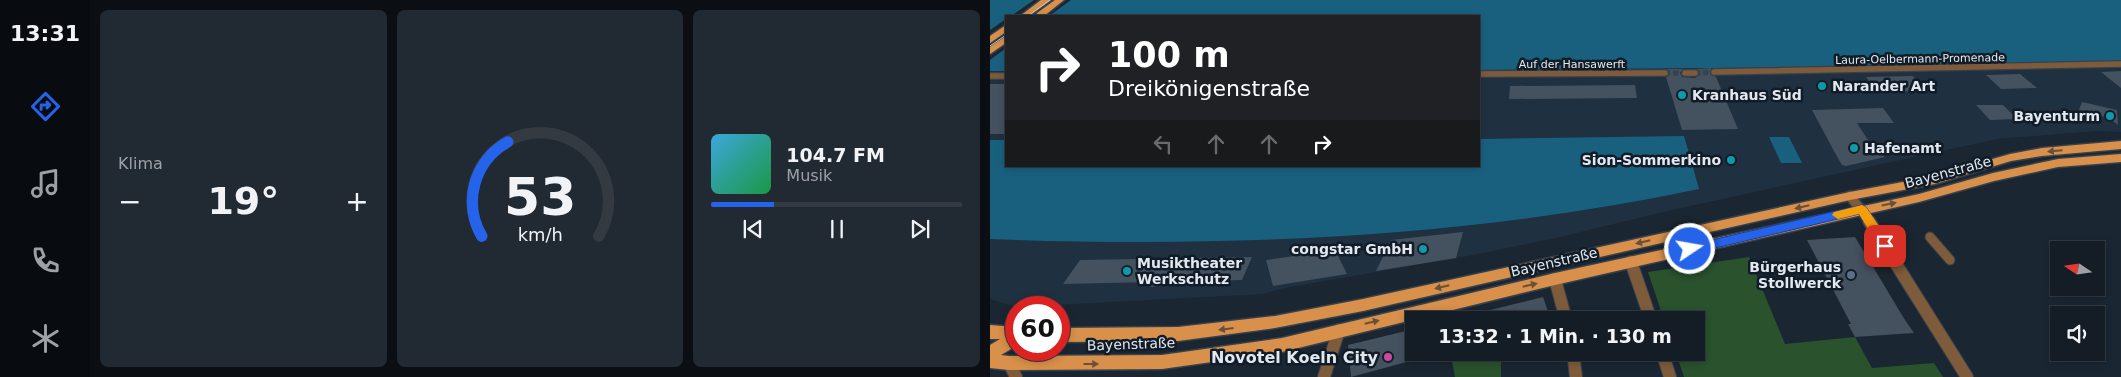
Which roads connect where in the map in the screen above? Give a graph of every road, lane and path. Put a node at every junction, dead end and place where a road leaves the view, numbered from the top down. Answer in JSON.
{"nodes":[{"id":1,"x":1046,"y":0,"type":"edge"},
{"id":2,"x":1060,"y":0,"type":"edge"},
{"id":3,"x":1025,"y":15,"type":"edge"},
{"id":4,"x":1039,"y":15,"type":"edge"},
{"id":5,"x":1005,"y":29,"type":"edge"},
{"id":6,"x":990,"y":40,"type":"edge"},
{"id":7,"x":1005,"y":40,"type":"edge"},
{"id":8,"x":990,"y":51,"type":"edge"},
{"id":9,"x":2121,"y":64,"type":"edge"},
{"id":10,"x":1695,"y":72,"type":"tunnel mouth"},
{"id":11,"x":1714,"y":72,"type":"tunnel mouth"},
{"id":12,"x":1665,"y":73,"type":"tunnel mouth"},
{"id":13,"x":1685,"y":73,"type":"tunnel mouth"},
{"id":14,"x":1480,"y":74,"type":"edge"},
{"id":15,"x":990,"y":76,"type":"edge"},
{"id":16,"x":1005,"y":76,"type":"edge"},
{"id":17,"x":2121,"y":145,"type":"edge"},
{"id":18,"x":2121,"y":158,"type":"edge"},
{"id":19,"x":1850,"y":196,"type":"junction"},
{"id":20,"x":1862,"y":210,"type":"junction"},
{"id":21,"x":1930,"y":237,"type":"dead end"},
{"id":22,"x":1950,"y":260,"type":"dead end"},
{"id":23,"x":1631,"y":262,"type":"junction"},
{"id":24,"x":1555,"y":280,"type":"junction"},
{"id":25,"x":1564,"y":311,"type":"edge"},
{"id":26,"x":1648,"y":311,"type":"edge"},
{"id":27,"x":1316,"y":314,"type":"junction"},
{"id":28,"x":1339,"y":330,"type":"junction"},
{"id":29,"x":990,"y":332,"type":"edge"},
{"id":30,"x":1005,"y":334,"type":"edge"},
{"id":31,"x":1070,"y":335,"type":"edge"},
{"id":32,"x":1302,"y":340,"type":"junction"},
{"id":33,"x":1005,"y":343,"type":"edge"},
{"id":34,"x":990,"y":353,"type":"edge"},
{"id":35,"x":990,"y":360,"type":"edge"},
{"id":36,"x":1574,"y":361,"type":"edge"},
{"id":37,"x":1665,"y":361,"type":"edge"},
{"id":38,"x":1012,"y":370,"type":"edge"},
{"id":39,"x":1324,"y":377,"type":"edge"},
{"id":40,"x":1576,"y":377,"type":"edge"},
{"id":41,"x":1670,"y":377,"type":"edge"},
{"id":42,"x":1967,"y":377,"type":"edge"}],
"edges":[{"from":1,"to":3,"type":"main road"},
{"from":2,"to":4,"type":"main road"},
{"from":5,"to":6,"type":"main road"},
{"from":7,"to":8,"type":"main road"},
{"from":9,"to":11,"type":"street","name":"Laura-Oelbermann-Promenade"},
{"from":10,"to":13,"type":"street"},
{"from":12,"to":14,"type":"street","name":"Auf der Hansawerft"},
{"from":15,"to":16,"type":"street"},
{"from":17,"to":19,"type":"main road","name":"Bayenstraße","one_way":true},
{"from":20,"to":18,"type":"main road","name":"Bayenstraße","one_way":true},
{"from":19,"to":20,"type":"street"},
{"from":19,"to":27,"type":"main road","name":"Bayenstraße","one_way":true},
{"from":20,"to":23,"type":"main road","name":"Bayenstraße"},
{"from":20,"to":42,"type":"street"},
{"from":21,"to":22,"type":"street"},
{"from":23,"to":24,"type":"main road","name":"Bayenstraße"},
{"from":23,"to":26,"type":"street"},
{"from":24,"to":25,"type":"street"},
{"from":28,"to":24,"type":"main road","name":"Bayenstraße","one_way":true},
{"from":27,"to":31,"type":"main road","name":"Bayenstraße","one_way":true},
{"from":27,"to":32,"type":"main road"},
{"from":28,"to":32,"type":"main road","name":"Bayenstraße"},
{"from":28,"to":39,"type":"street"},
{"from":29,"to":30,"type":"main road"},
{"from":38,"to":32,"type":"main road","name":"Bayenstraße","one_way":true},
{"from":33,"to":34,"type":"main road"},
{"from":35,"to":38,"type":"main road","name":"Bayenstraße"},
{"from":36,"to":40,"type":"street"},
{"from":37,"to":41,"type":"street"}]}
